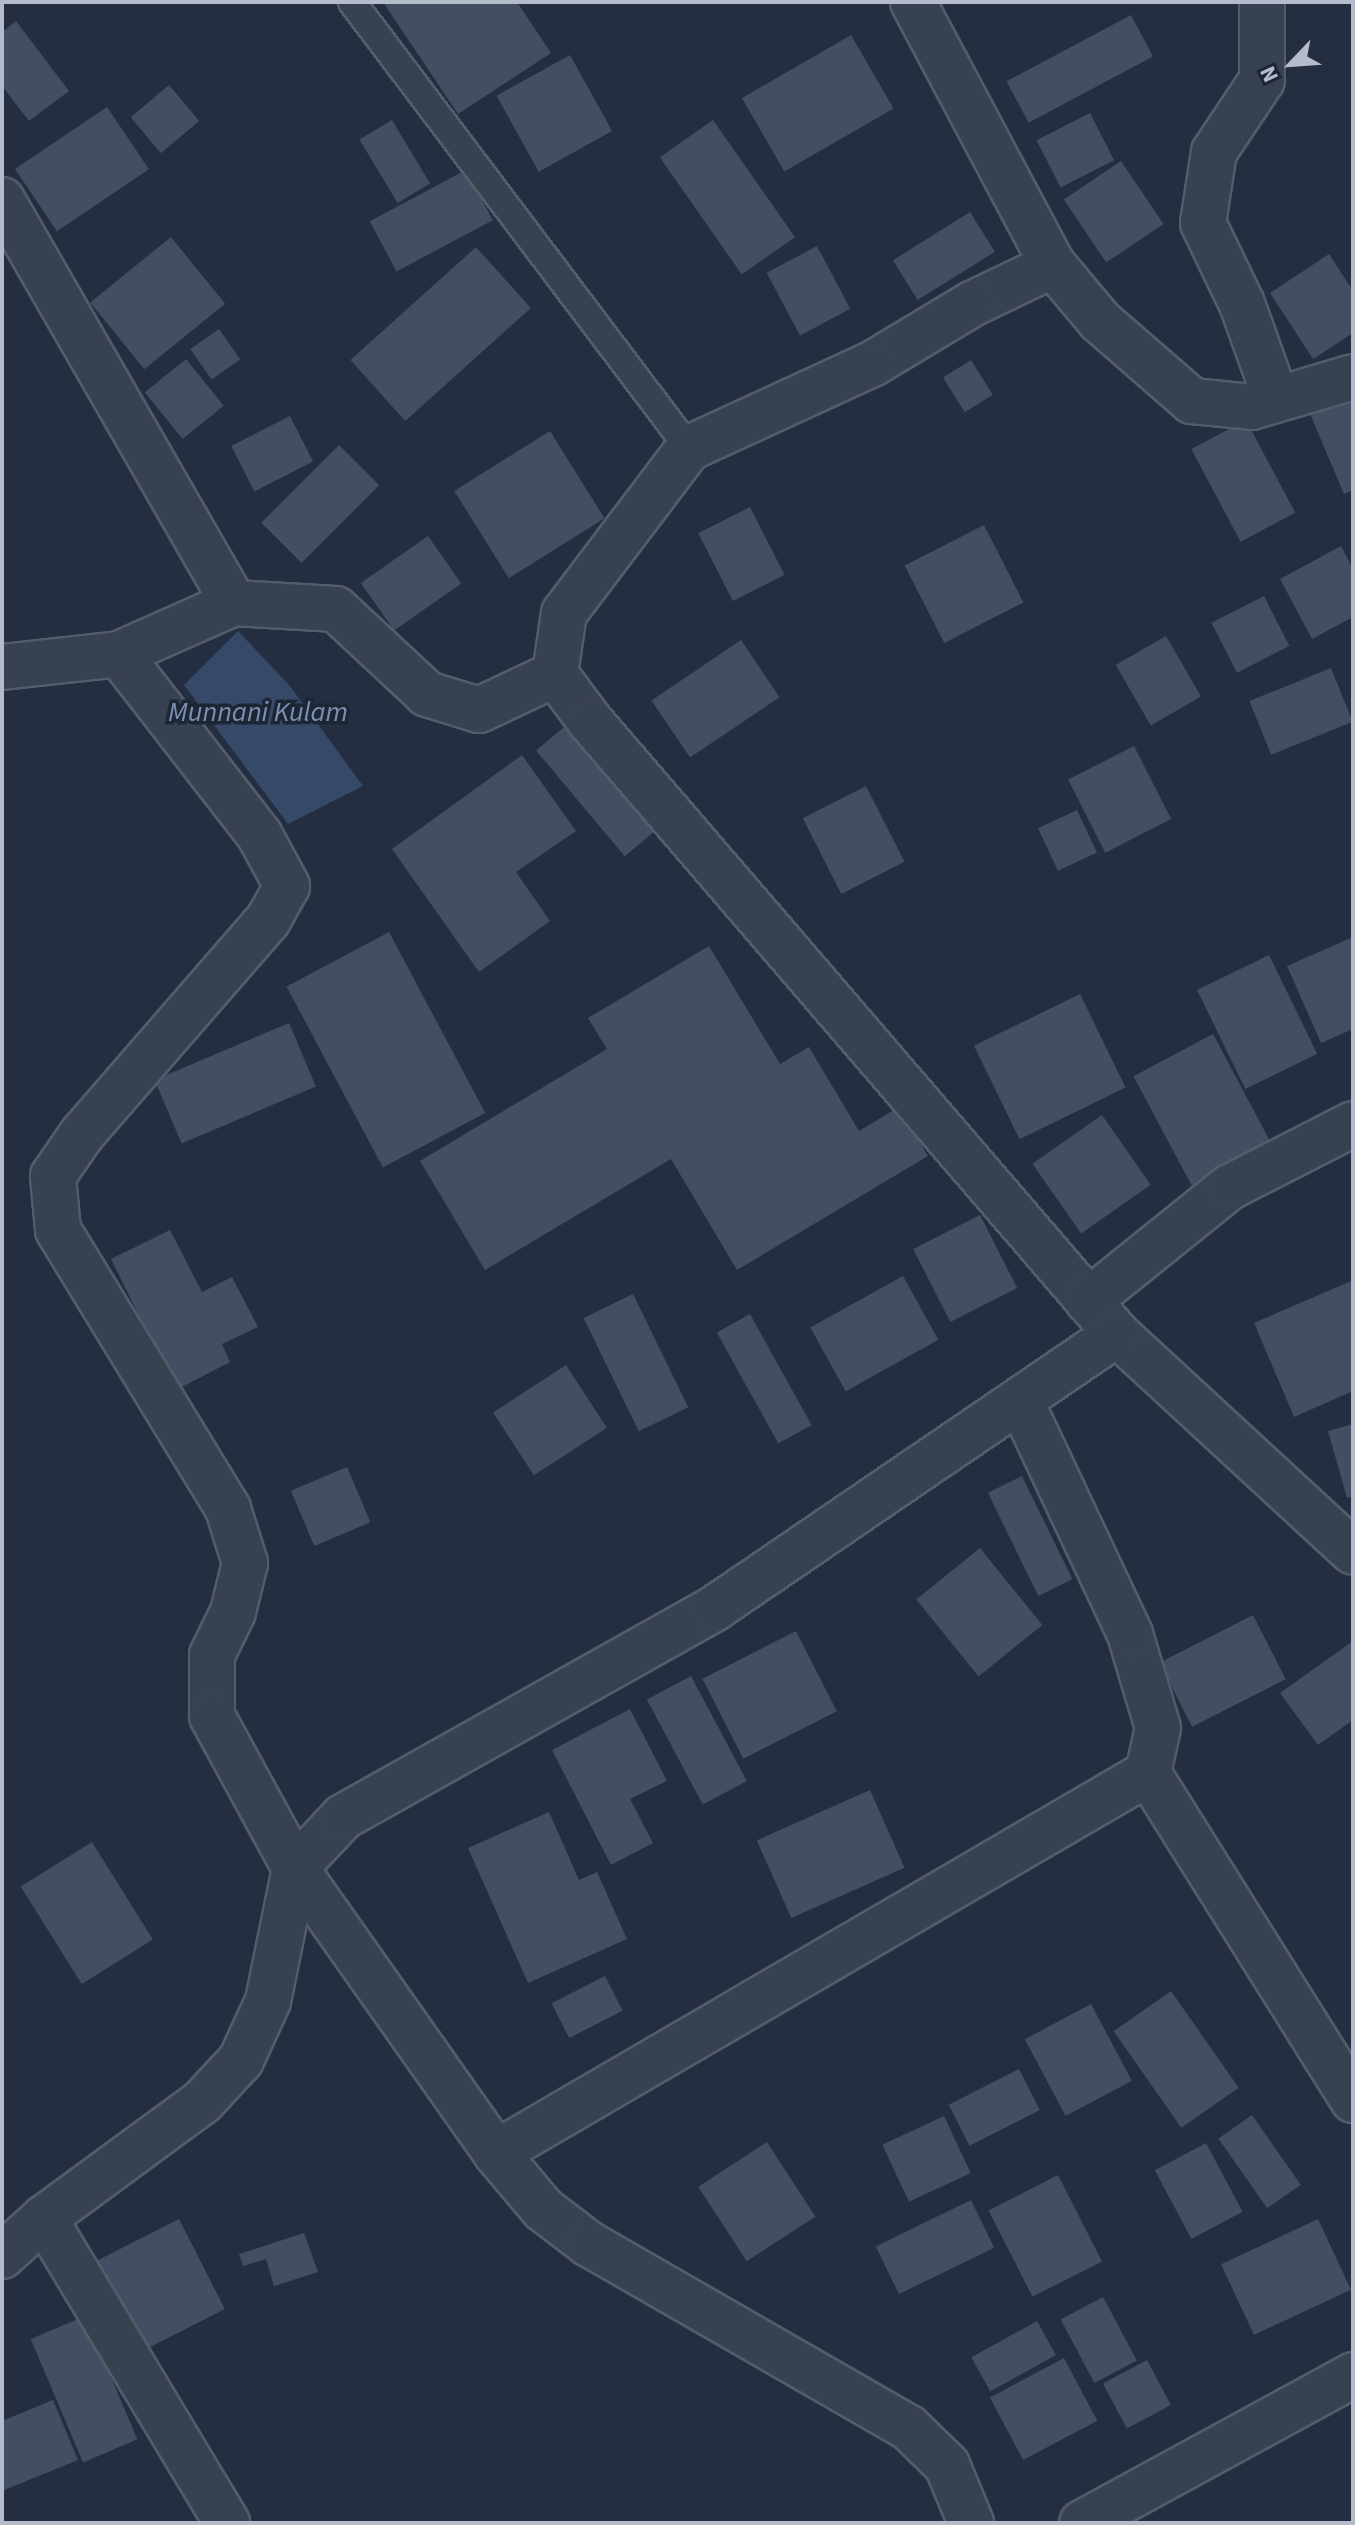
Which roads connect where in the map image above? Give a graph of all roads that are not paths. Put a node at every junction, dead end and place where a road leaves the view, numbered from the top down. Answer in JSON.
{"nodes":[{"id":1,"x":352,"y":2,"type":"edge"},
{"id":2,"x":913,"y":2,"type":"edge"},
{"id":3,"x":1262,"y":2,"type":"edge"},
{"id":4,"x":2,"y":200,"type":"edge"},
{"id":5,"x":1053,"y":265,"type":"junction"},
{"id":6,"x":1353,"y":377,"type":"edge"},
{"id":7,"x":1276,"y":399,"type":"junction"},
{"id":8,"x":689,"y":448,"type":"junction"},
{"id":9,"x":234,"y":603,"type":"junction"},
{"id":10,"x":119,"y":654,"type":"junction"},
{"id":11,"x":2,"y":667,"type":"edge"},
{"id":12,"x":555,"y":674,"type":"junction"},
{"id":13,"x":1353,"y":1124,"type":"edge"},
{"id":14,"x":1088,"y":1301,"type":"junction"},
{"id":15,"x":1117,"y":1334,"type":"junction"},
{"id":16,"x":1021,"y":1402,"type":"junction"},
{"id":17,"x":1353,"y":1552,"type":"edge"},
{"id":18,"x":1148,"y":1773,"type":"junction"},
{"id":19,"x":295,"y":1868,"type":"junction"},
{"id":20,"x":1353,"y":2100,"type":"edge"},
{"id":21,"x":496,"y":2153,"type":"junction"},
{"id":22,"x":44,"y":2218,"type":"junction"},
{"id":23,"x":2,"y":2256,"type":"edge"},
{"id":24,"x":1353,"y":2375,"type":"edge"},
{"id":25,"x":227,"y":2523,"type":"edge"},
{"id":26,"x":971,"y":2523,"type":"edge"},
{"id":27,"x":1082,"y":2523,"type":"edge"}],
"edges":[{"from":1,"to":8,"type":"lane"},
{"from":2,"to":5,"type":"street"},
{"from":3,"to":7,"type":"street"},
{"from":4,"to":9,"type":"street"},
{"from":5,"to":7,"type":"street"},
{"from":5,"to":8,"type":"street"},
{"from":6,"to":7,"type":"street"},
{"from":8,"to":12,"type":"street"},
{"from":9,"to":10,"type":"street"},
{"from":9,"to":12,"type":"street"},
{"from":10,"to":11,"type":"street"},
{"from":10,"to":19,"type":"street"},
{"from":12,"to":14,"type":"street"},
{"from":13,"to":14,"type":"street"},
{"from":14,"to":15,"type":"street"},
{"from":15,"to":16,"type":"street"},
{"from":15,"to":17,"type":"street"},
{"from":16,"to":18,"type":"street"},
{"from":16,"to":19,"type":"street"},
{"from":18,"to":20,"type":"street"},
{"from":18,"to":21,"type":"street"},
{"from":19,"to":21,"type":"street"},
{"from":19,"to":22,"type":"street"},
{"from":21,"to":26,"type":"street"},
{"from":22,"to":23,"type":"street"},
{"from":22,"to":25,"type":"street"},
{"from":24,"to":27,"type":"street"}]}
